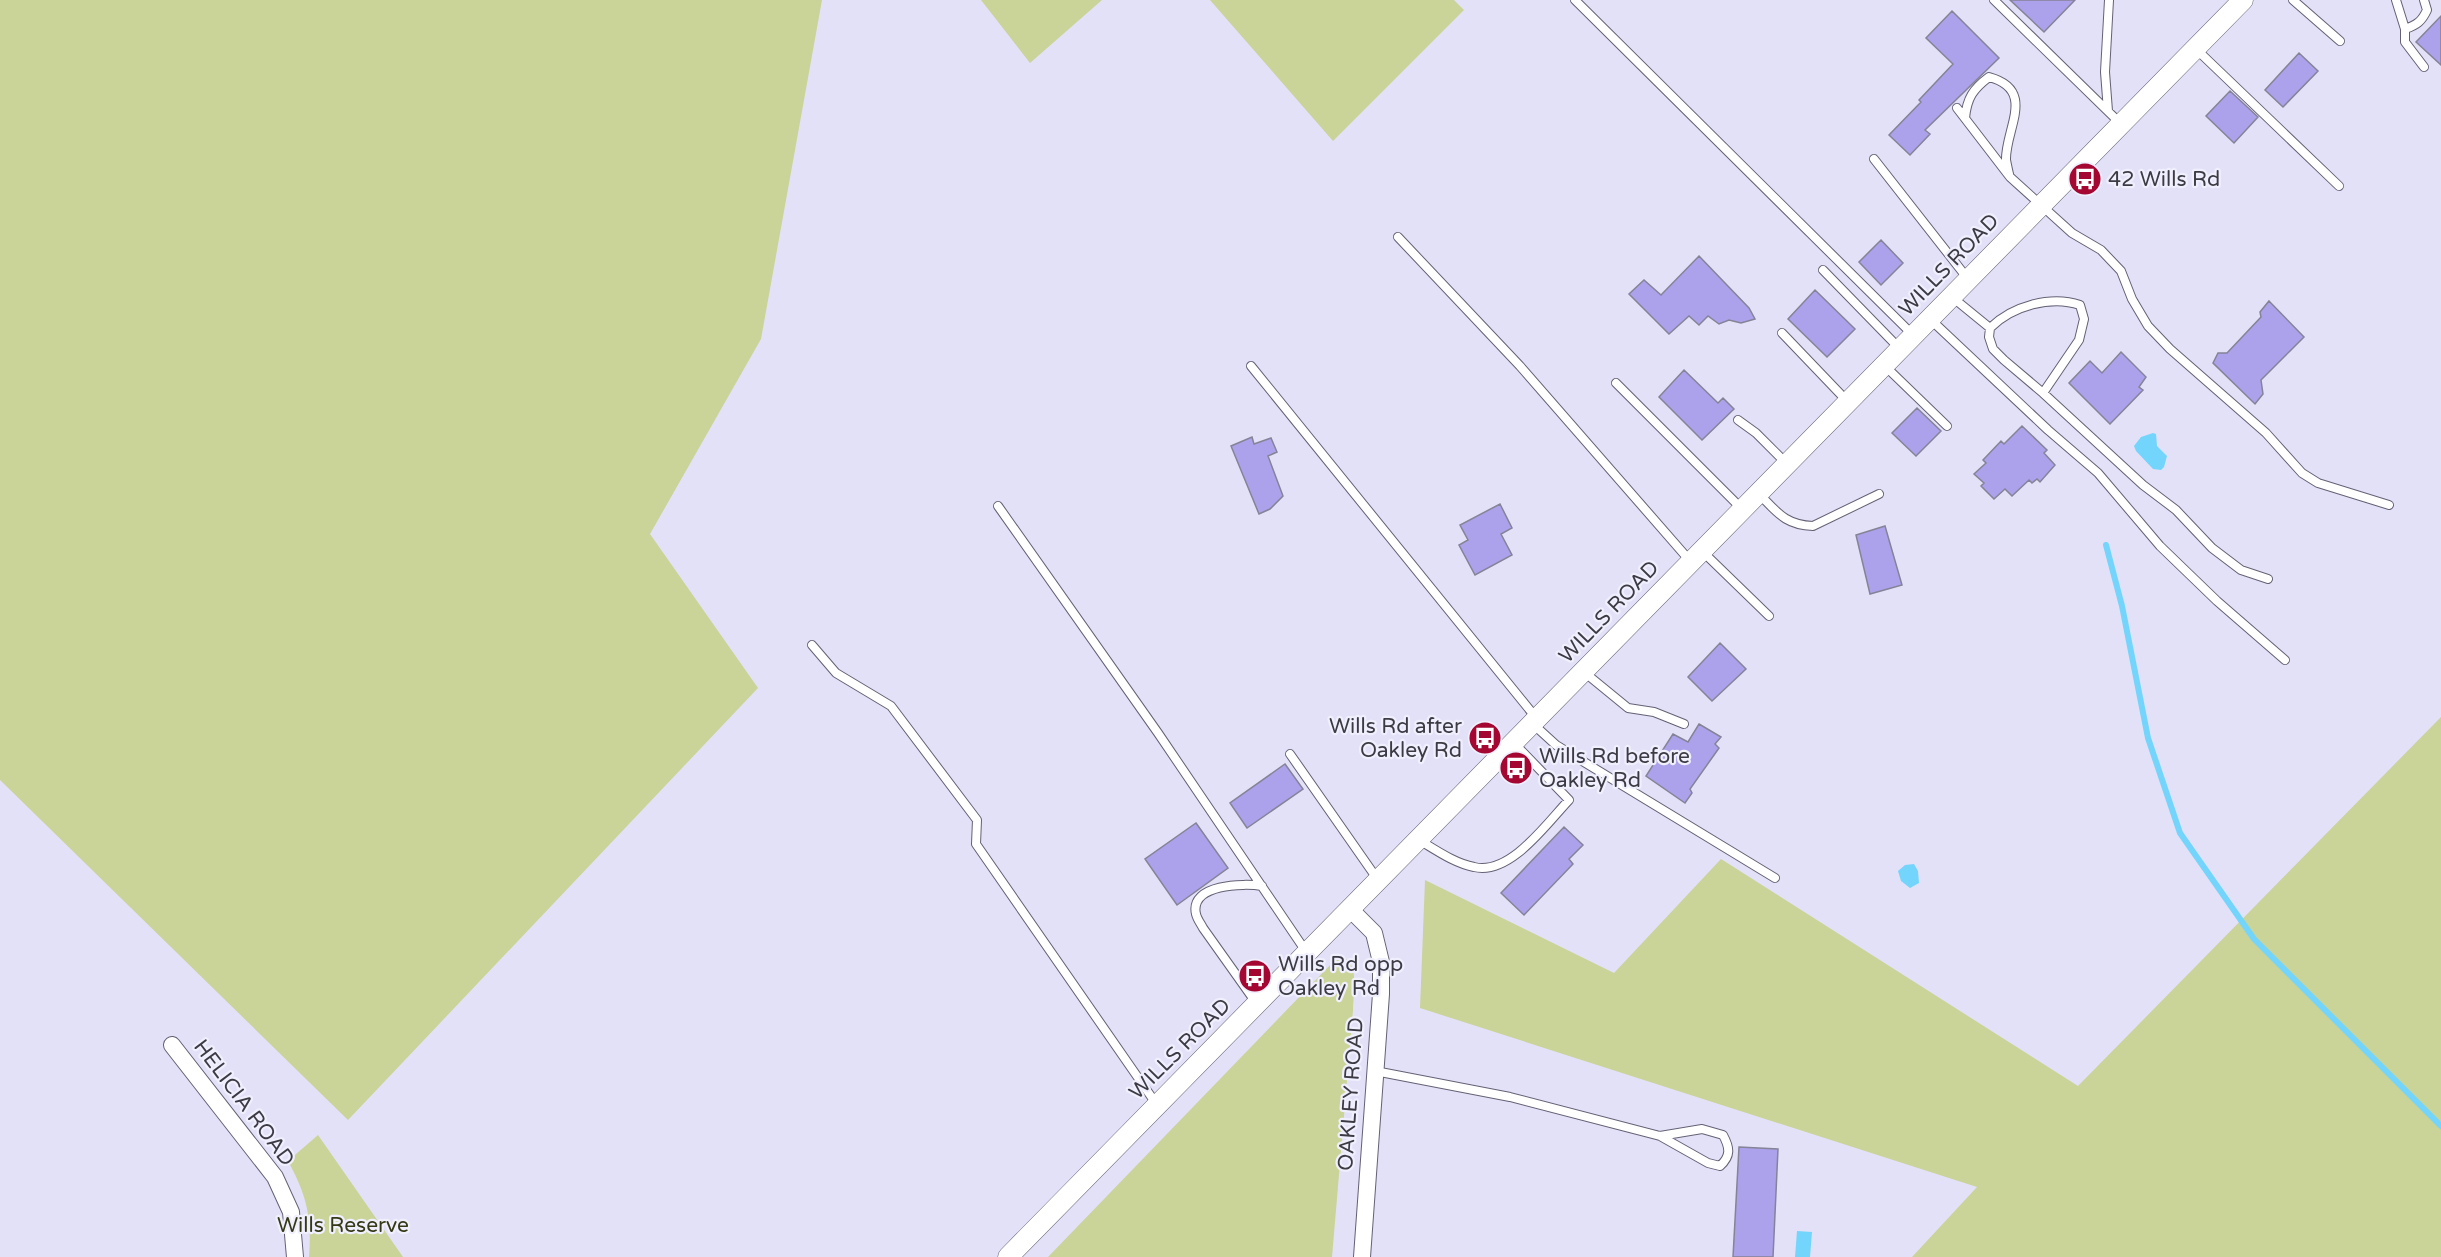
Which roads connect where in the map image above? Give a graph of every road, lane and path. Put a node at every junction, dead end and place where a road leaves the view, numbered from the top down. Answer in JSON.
{"nodes":[{"id":1,"x":1575,"y":0,"type":"edge"},
{"id":2,"x":1994,"y":0,"type":"edge"},
{"id":3,"x":2109,"y":0,"type":"edge"},
{"id":4,"x":2243,"y":0,"type":"edge"},
{"id":5,"x":2293,"y":0,"type":"edge"},
{"id":6,"x":2396,"y":0,"type":"edge"},
{"id":7,"x":2424,"y":0,"type":"edge"},
{"id":8,"x":2405,"y":29,"type":"junction"},
{"id":9,"x":2340,"y":41,"type":"dead end"},
{"id":10,"x":2196,"y":48,"type":"junction"},
{"id":11,"x":2424,"y":67,"type":"dead end"},
{"id":12,"x":1957,"y":108,"type":"dead end"},
{"id":13,"x":1965,"y":118,"type":"junction"},
{"id":14,"x":2114,"y":118,"type":"junction"},
{"id":15,"x":1874,"y":159,"type":"dead end"},
{"id":16,"x":2010,"y":177,"type":"junction"},
{"id":17,"x":2339,"y":186,"type":"dead end"},
{"id":18,"x":2041,"y":206,"type":"junction"},
{"id":19,"x":1398,"y":237,"type":"dead end"},
{"id":20,"x":1823,"y":270,"type":"dead end"},
{"id":21,"x":1969,"y":279,"type":"junction"},
{"id":22,"x":1951,"y":297,"type":"junction"},
{"id":23,"x":1930,"y":319,"type":"junction"},
{"id":24,"x":1990,"y":328,"type":"junction"},
{"id":25,"x":1782,"y":333,"type":"dead end"},
{"id":26,"x":1907,"y":342,"type":"junction"},
{"id":27,"x":1251,"y":366,"type":"dead end"},
{"id":28,"x":1884,"y":366,"type":"junction"},
{"id":29,"x":1616,"y":383,"type":"dead end"},
{"id":30,"x":2043,"y":393,"type":"junction"},
{"id":31,"x":1848,"y":402,"type":"junction"},
{"id":32,"x":1738,"y":420,"type":"dead end"},
{"id":33,"x":1947,"y":426,"type":"dead end"},
{"id":34,"x":1788,"y":464,"type":"junction"},
{"id":35,"x":1758,"y":493,"type":"junction"},
{"id":36,"x":1879,"y":494,"type":"dead end"},
{"id":37,"x":2389,"y":505,"type":"dead end"},
{"id":38,"x":998,"y":506,"type":"dead end"},
{"id":39,"x":1742,"y":510,"type":"junction"},
{"id":40,"x":1696,"y":557,"type":"junction"},
{"id":41,"x":2268,"y":579,"type":"dead end"},
{"id":42,"x":1769,"y":616,"type":"dead end"},
{"id":43,"x":812,"y":645,"type":"dead end"},
{"id":44,"x":2285,"y":660,"type":"dead end"},
{"id":45,"x":1583,"y":672,"type":"junction"},
{"id":46,"x":1535,"y":721,"type":"junction"},
{"id":47,"x":1684,"y":724,"type":"dead end"},
{"id":48,"x":1514,"y":743,"type":"junction"},
{"id":49,"x":1290,"y":754,"type":"dead end"},
{"id":50,"x":1419,"y":840,"type":"junction"},
{"id":51,"x":1775,"y":878,"type":"dead end"},
{"id":52,"x":1378,"y":881,"type":"junction"},
{"id":53,"x":1262,"y":886,"type":"junction"},
{"id":54,"x":1350,"y":909,"type":"junction"},
{"id":55,"x":1307,"y":953,"type":"junction"},
{"id":56,"x":1257,"y":1004,"type":"junction"},
{"id":57,"x":172,"y":1045,"type":"dead end"},
{"id":58,"x":1376,"y":1071,"type":"junction"},
{"id":59,"x":1158,"y":1105,"type":"junction"},
{"id":60,"x":1660,"y":1136,"type":"junction"},
{"id":61,"x":295,"y":1257,"type":"edge"},
{"id":62,"x":1008,"y":1257,"type":"edge"},
{"id":63,"x":1362,"y":1257,"type":"edge"}],
"edges":[{"from":1,"to":26,"type":"lane"},
{"from":2,"to":14,"type":"lane"},
{"from":3,"to":14,"type":"lane"},
{"from":4,"to":10,"type":"street","name":"WILLS ROAD"},
{"from":5,"to":9,"type":"lane"},
{"from":6,"to":8,"type":"lane"},
{"from":7,"to":8,"type":"lane"},
{"from":8,"to":11,"type":"lane"},
{"from":10,"to":14,"type":"street","name":"WILLS ROAD"},
{"from":10,"to":17,"type":"lane"},
{"from":12,"to":13,"type":"lane"},
{"from":13,"to":16,"type":"lane"},
{"from":13,"to":16,"type":"lane"},
{"from":14,"to":18,"type":"street","name":"WILLS ROAD"},
{"from":15,"to":21,"type":"lane"},
{"from":16,"to":18,"type":"lane"},
{"from":18,"to":21,"type":"street","name":"WILLS ROAD"},
{"from":18,"to":37,"type":"lane"},
{"from":19,"to":40,"type":"lane"},
{"from":20,"to":26,"type":"lane"},
{"from":21,"to":22,"type":"street","name":"WILLS ROAD"},
{"from":22,"to":23,"type":"street","name":"WILLS ROAD"},
{"from":22,"to":24,"type":"lane"},
{"from":23,"to":26,"type":"street","name":"WILLS ROAD"},
{"from":23,"to":44,"type":"lane"},
{"from":24,"to":30,"type":"lane"},
{"from":24,"to":30,"type":"lane"},
{"from":25,"to":31,"type":"lane"},
{"from":26,"to":28,"type":"street","name":"WILLS ROAD"},
{"from":27,"to":46,"type":"lane"},
{"from":28,"to":31,"type":"street","name":"WILLS ROAD"},
{"from":28,"to":33,"type":"lane"},
{"from":29,"to":39,"type":"lane"},
{"from":30,"to":41,"type":"lane"},
{"from":31,"to":34,"type":"street","name":"WILLS ROAD"},
{"from":32,"to":34,"type":"lane"},
{"from":34,"to":35,"type":"street","name":"WILLS ROAD"},
{"from":35,"to":36,"type":"lane"},
{"from":35,"to":39,"type":"street","name":"WILLS ROAD"},
{"from":38,"to":53,"type":"lane"},
{"from":39,"to":40,"type":"street","name":"WILLS ROAD"},
{"from":40,"to":42,"type":"lane"},
{"from":40,"to":45,"type":"street","name":"WILLS ROAD"},
{"from":43,"to":59,"type":"lane"},
{"from":45,"to":46,"type":"street","name":"WILLS ROAD"},
{"from":45,"to":47,"type":"lane"},
{"from":46,"to":48,"type":"street","name":"WILLS ROAD"},
{"from":46,"to":51,"type":"lane"},
{"from":48,"to":50,"type":"street","name":"WILLS ROAD"},
{"from":48,"to":50,"type":"lane"},
{"from":49,"to":52,"type":"lane"},
{"from":50,"to":52,"type":"street","name":"WILLS ROAD"},
{"from":52,"to":54,"type":"street","name":"WILLS ROAD"},
{"from":53,"to":55,"type":"lane"},
{"from":53,"to":56,"type":"lane"},
{"from":54,"to":55,"type":"street","name":"WILLS ROAD"},
{"from":54,"to":58,"type":"street","name":"OAKLEY ROAD"},
{"from":55,"to":56,"type":"street","name":"WILLS ROAD"},
{"from":56,"to":59,"type":"street","name":"WILLS ROAD"},
{"from":57,"to":61,"type":"street","name":"HELICIA ROAD"},
{"from":58,"to":60,"type":"lane"},
{"from":58,"to":63,"type":"street","name":"OAKLEY ROAD"},
{"from":59,"to":62,"type":"street","name":"WILLS ROAD"},
{"from":60,"to":60,"type":"lane"}]}
